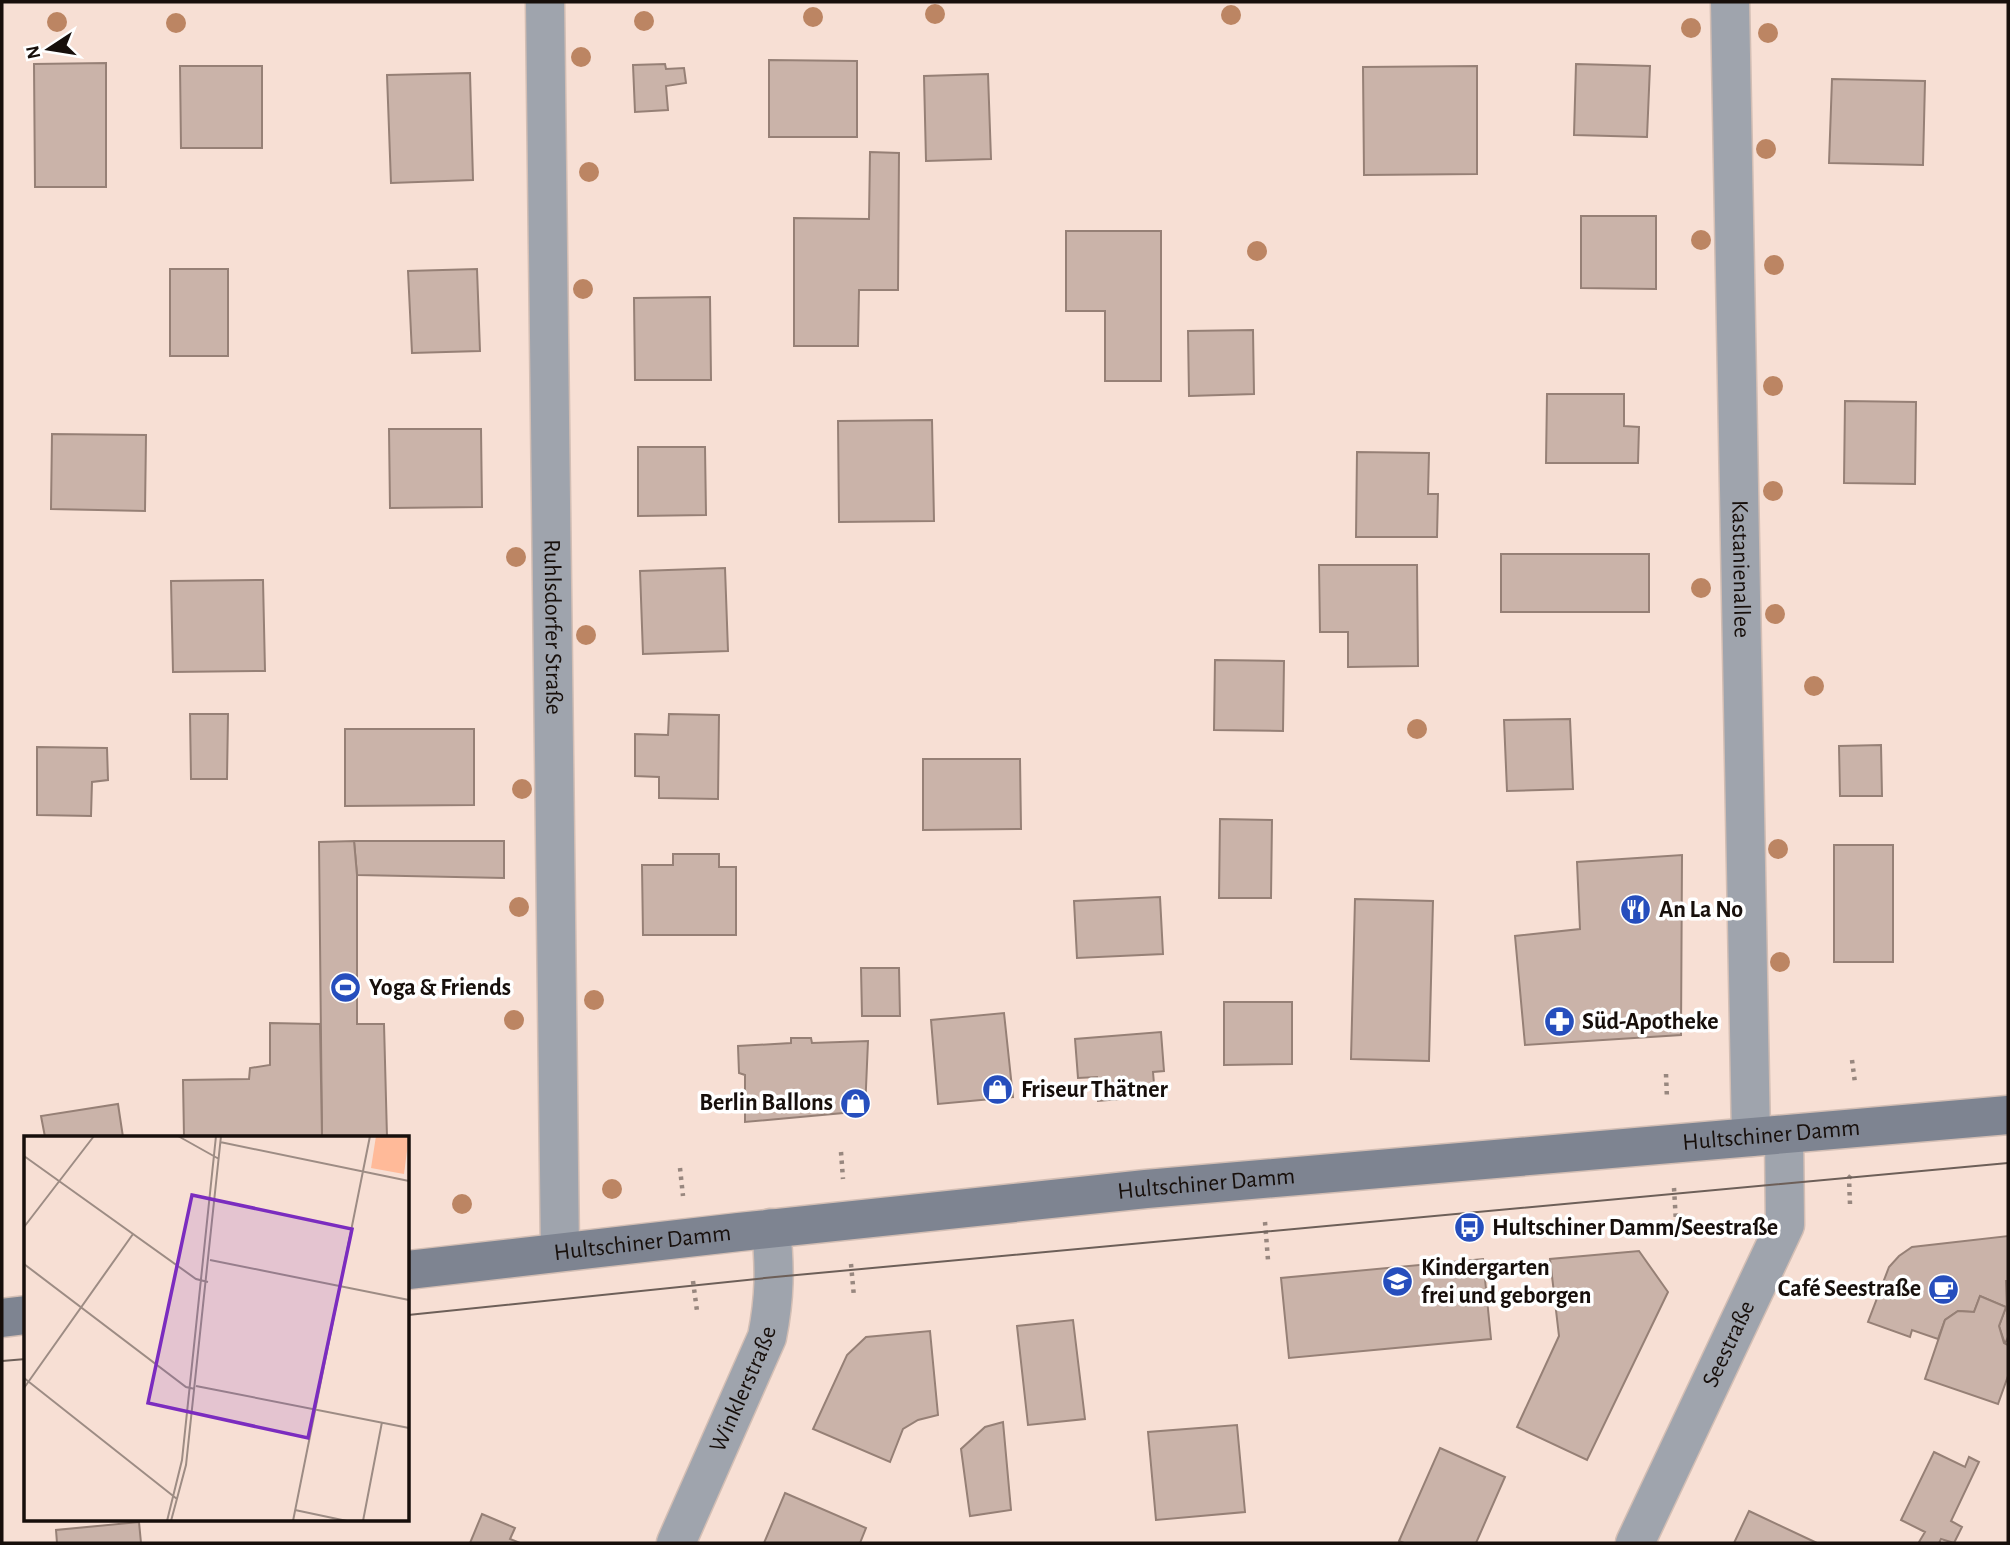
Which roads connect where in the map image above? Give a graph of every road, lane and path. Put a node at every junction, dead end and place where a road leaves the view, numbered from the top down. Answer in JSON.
{"nodes":[{"id":1,"x":545,"y":2,"type":"edge"},
{"id":2,"x":1730,"y":2,"type":"edge"},
{"id":3,"x":2008,"y":1115,"type":"edge"},
{"id":4,"x":1768,"y":1136,"type":"junction"},
{"id":5,"x":771,"y":1228,"type":"junction"},
{"id":6,"x":560,"y":1252,"type":"junction"},
{"id":7,"x":410,"y":1270,"type":"edge"},
{"id":8,"x":24,"y":1315,"type":"edge"},
{"id":9,"x":2,"y":1318,"type":"edge"},
{"id":10,"x":676,"y":1543,"type":"edge"},
{"id":11,"x":1634,"y":1543,"type":"edge"}],
"edges":[{"from":1,"to":6,"type":"street","name":"Ruhlsdorfer Straße"},
{"from":2,"to":4,"type":"street","name":"Kastanienallee"},
{"from":3,"to":4,"type":"main road","name":"Hultschiner Damm"},
{"from":4,"to":5,"type":"main road","name":"Hultschiner Damm"},
{"from":4,"to":11,"type":"street","name":"Seestraße"},
{"from":5,"to":6,"type":"main road","name":"Hultschiner Damm"},
{"from":5,"to":10,"type":"street","name":"Winklerstraße"},
{"from":6,"to":7,"type":"main road","name":"Hultschiner Damm"},
{"from":8,"to":9,"type":"main road"}]}
